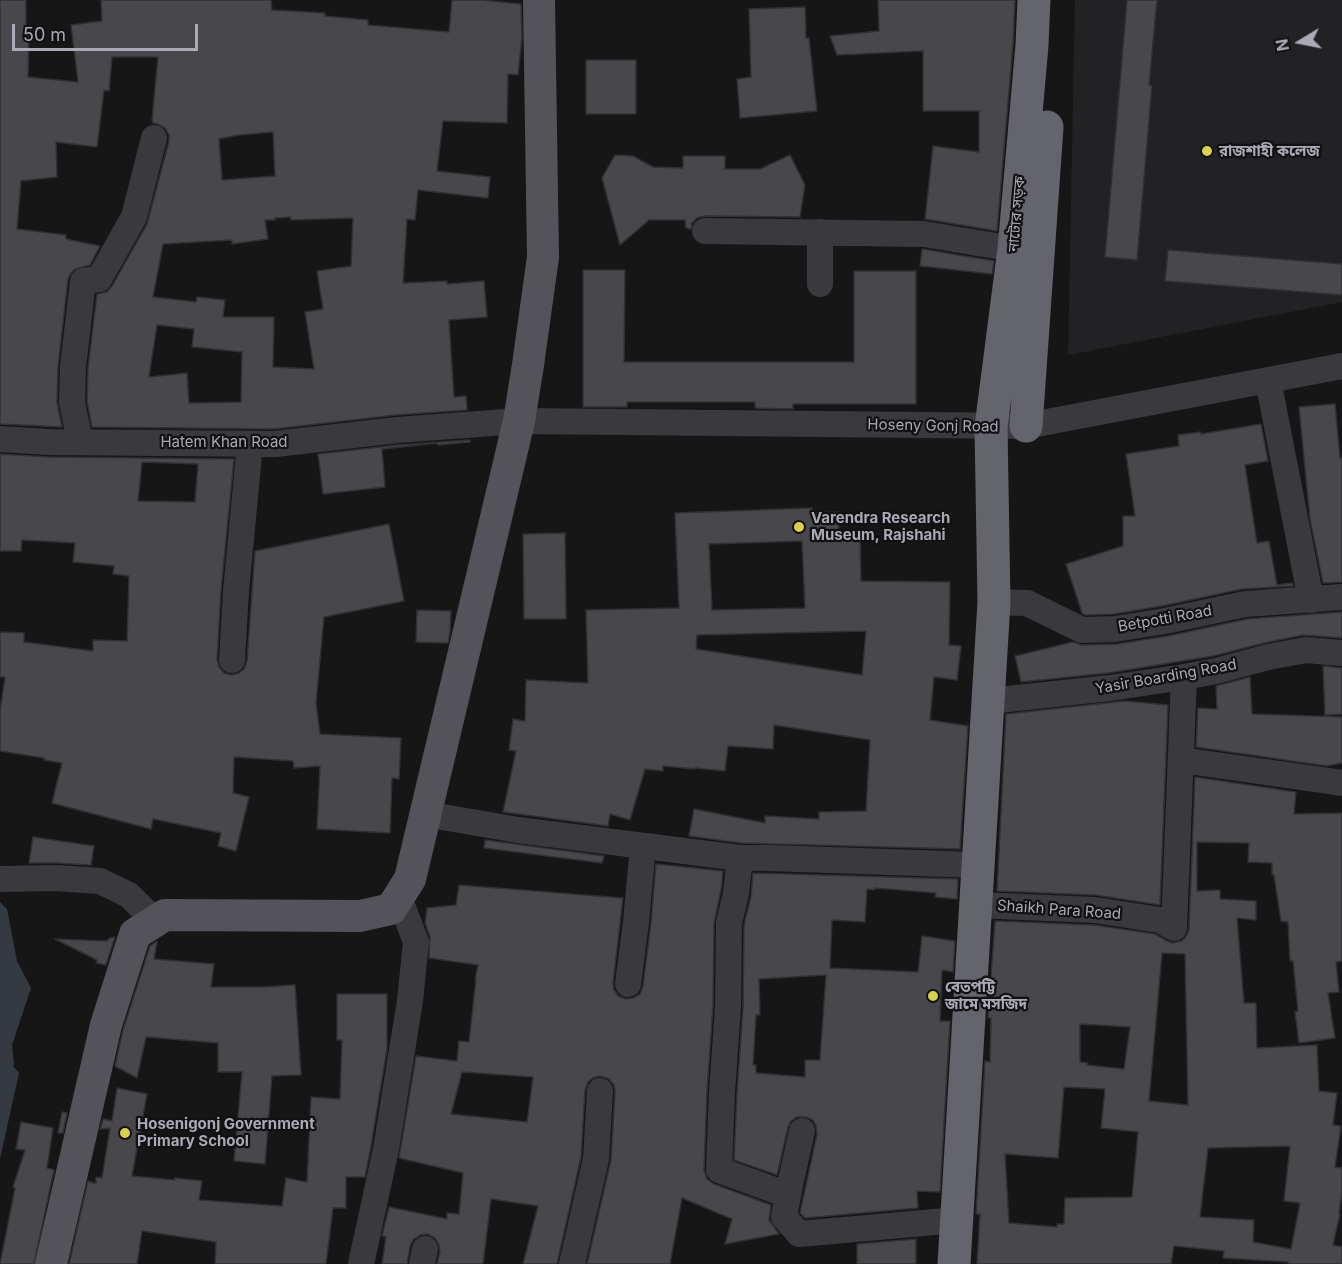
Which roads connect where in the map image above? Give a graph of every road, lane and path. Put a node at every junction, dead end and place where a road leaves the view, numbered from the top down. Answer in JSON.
{"nodes":[{"id":1,"x":539,"y":0,"type":"edge"},
{"id":2,"x":1034,"y":0,"type":"edge"},
{"id":3,"x":1056,"y":0,"type":"edge"},
{"id":4,"x":154,"y":138,"type":"dead end"},
{"id":5,"x":705,"y":231,"type":"dead end"},
{"id":6,"x":819,"y":232,"type":"junction"},
{"id":7,"x":1014,"y":249,"type":"junction"},
{"id":8,"x":820,"y":284,"type":"dead end"},
{"id":9,"x":1342,"y":366,"type":"edge"},
{"id":10,"x":1268,"y":380,"type":"junction"},
{"id":11,"x":519,"y":421,"type":"junction"},
{"id":12,"x":1026,"y":426,"type":"junction"},
{"id":13,"x":991,"y":427,"type":"junction"},
{"id":14,"x":0,"y":439,"type":"edge"},
{"id":15,"x":80,"y":442,"type":"junction"},
{"id":16,"x":250,"y":444,"type":"junction"},
{"id":17,"x":1342,"y":597,"type":"edge"},
{"id":18,"x":1311,"y":600,"type":"junction"},
{"id":19,"x":994,"y":603,"type":"junction"},
{"id":20,"x":1342,"y":653,"type":"edge"},
{"id":21,"x":232,"y":660,"type":"dead end"},
{"id":22,"x":1184,"y":676,"type":"junction"},
{"id":23,"x":989,"y":701,"type":"junction"},
{"id":24,"x":1181,"y":760,"type":"junction"},
{"id":25,"x":1342,"y":783,"type":"edge"},
{"id":26,"x":425,"y":814,"type":"junction"},
{"id":27,"x":643,"y":846,"type":"junction"},
{"id":28,"x":740,"y":858,"type":"junction"},
{"id":29,"x":979,"y":865,"type":"junction"},
{"id":30,"x":0,"y":879,"type":"edge"},
{"id":31,"x":399,"y":897,"type":"junction"},
{"id":32,"x":977,"y":905,"type":"junction"},
{"id":33,"x":155,"y":921,"type":"junction"},
{"id":34,"x":628,"y":984,"type":"dead end"},
{"id":35,"x":600,"y":1091,"type":"dead end"},
{"id":36,"x":802,"y":1131,"type":"dead end"},
{"id":37,"x":788,"y":1195,"type":"junction"},
{"id":38,"x":957,"y":1220,"type":"junction"},
{"id":39,"x":51,"y":1264,"type":"edge"},
{"id":40,"x":361,"y":1264,"type":"edge"},
{"id":41,"x":572,"y":1264,"type":"edge"},
{"id":42,"x":954,"y":1264,"type":"edge"}],
"edges":[{"from":1,"to":11,"type":"main road"},
{"from":2,"to":7,"type":"highway","name":"নাটোর সড়ক"},
{"from":3,"to":12,"type":"highway"},
{"from":4,"to":15,"type":"street"},
{"from":5,"to":6,"type":"street"},
{"from":6,"to":7,"type":"street"},
{"from":6,"to":8,"type":"street"},
{"from":7,"to":13,"type":"highway","name":"নাটোর সড়ক"},
{"from":9,"to":10,"type":"street","name":"Hoseny Gonj Road"},
{"from":10,"to":12,"type":"street","name":"Hoseny Gonj Road"},
{"from":10,"to":18,"type":"street"},
{"from":11,"to":13,"type":"street","name":"Hoseny Gonj Road"},
{"from":11,"to":16,"type":"street","name":"Hatem Khan Road"},
{"from":11,"to":26,"type":"main road"},
{"from":12,"to":13,"type":"street","name":"Hoseny Gonj Road"},
{"from":13,"to":19,"type":"highway","name":"নাটোর সড়ক"},
{"from":14,"to":15,"type":"street","name":"Hatem Khan Road"},
{"from":15,"to":16,"type":"street","name":"Hatem Khan Road"},
{"from":16,"to":21,"type":"street"},
{"from":17,"to":18,"type":"street","name":"Betpotti Road"},
{"from":18,"to":19,"type":"street","name":"Betpotti Road"},
{"from":19,"to":23,"type":"highway","name":"নাটোর সড়ক"},
{"from":20,"to":22,"type":"street","name":"Yasir Boarding Road"},
{"from":22,"to":23,"type":"street","name":"Yasir Boarding Road"},
{"from":22,"to":24,"type":"street"},
{"from":23,"to":29,"type":"highway","name":"নাটোর সড়ক"},
{"from":24,"to":25,"type":"street"},
{"from":24,"to":32,"type":"street","name":"Shaikh Para Road"},
{"from":26,"to":27,"type":"street"},
{"from":26,"to":31,"type":"main road"},
{"from":27,"to":28,"type":"street"},
{"from":27,"to":34,"type":"street"},
{"from":28,"to":29,"type":"street"},
{"from":28,"to":37,"type":"street"},
{"from":29,"to":32,"type":"highway","name":"নাটোর সড়ক"},
{"from":30,"to":33,"type":"street"},
{"from":31,"to":33,"type":"main road"},
{"from":31,"to":40,"type":"street"},
{"from":32,"to":38,"type":"highway","name":"নাটোর সড়ক"},
{"from":33,"to":39,"type":"main road"},
{"from":35,"to":41,"type":"street"},
{"from":36,"to":37,"type":"street"},
{"from":37,"to":38,"type":"street"},
{"from":38,"to":42,"type":"highway","name":"নাটোর সড়ক"}]}
